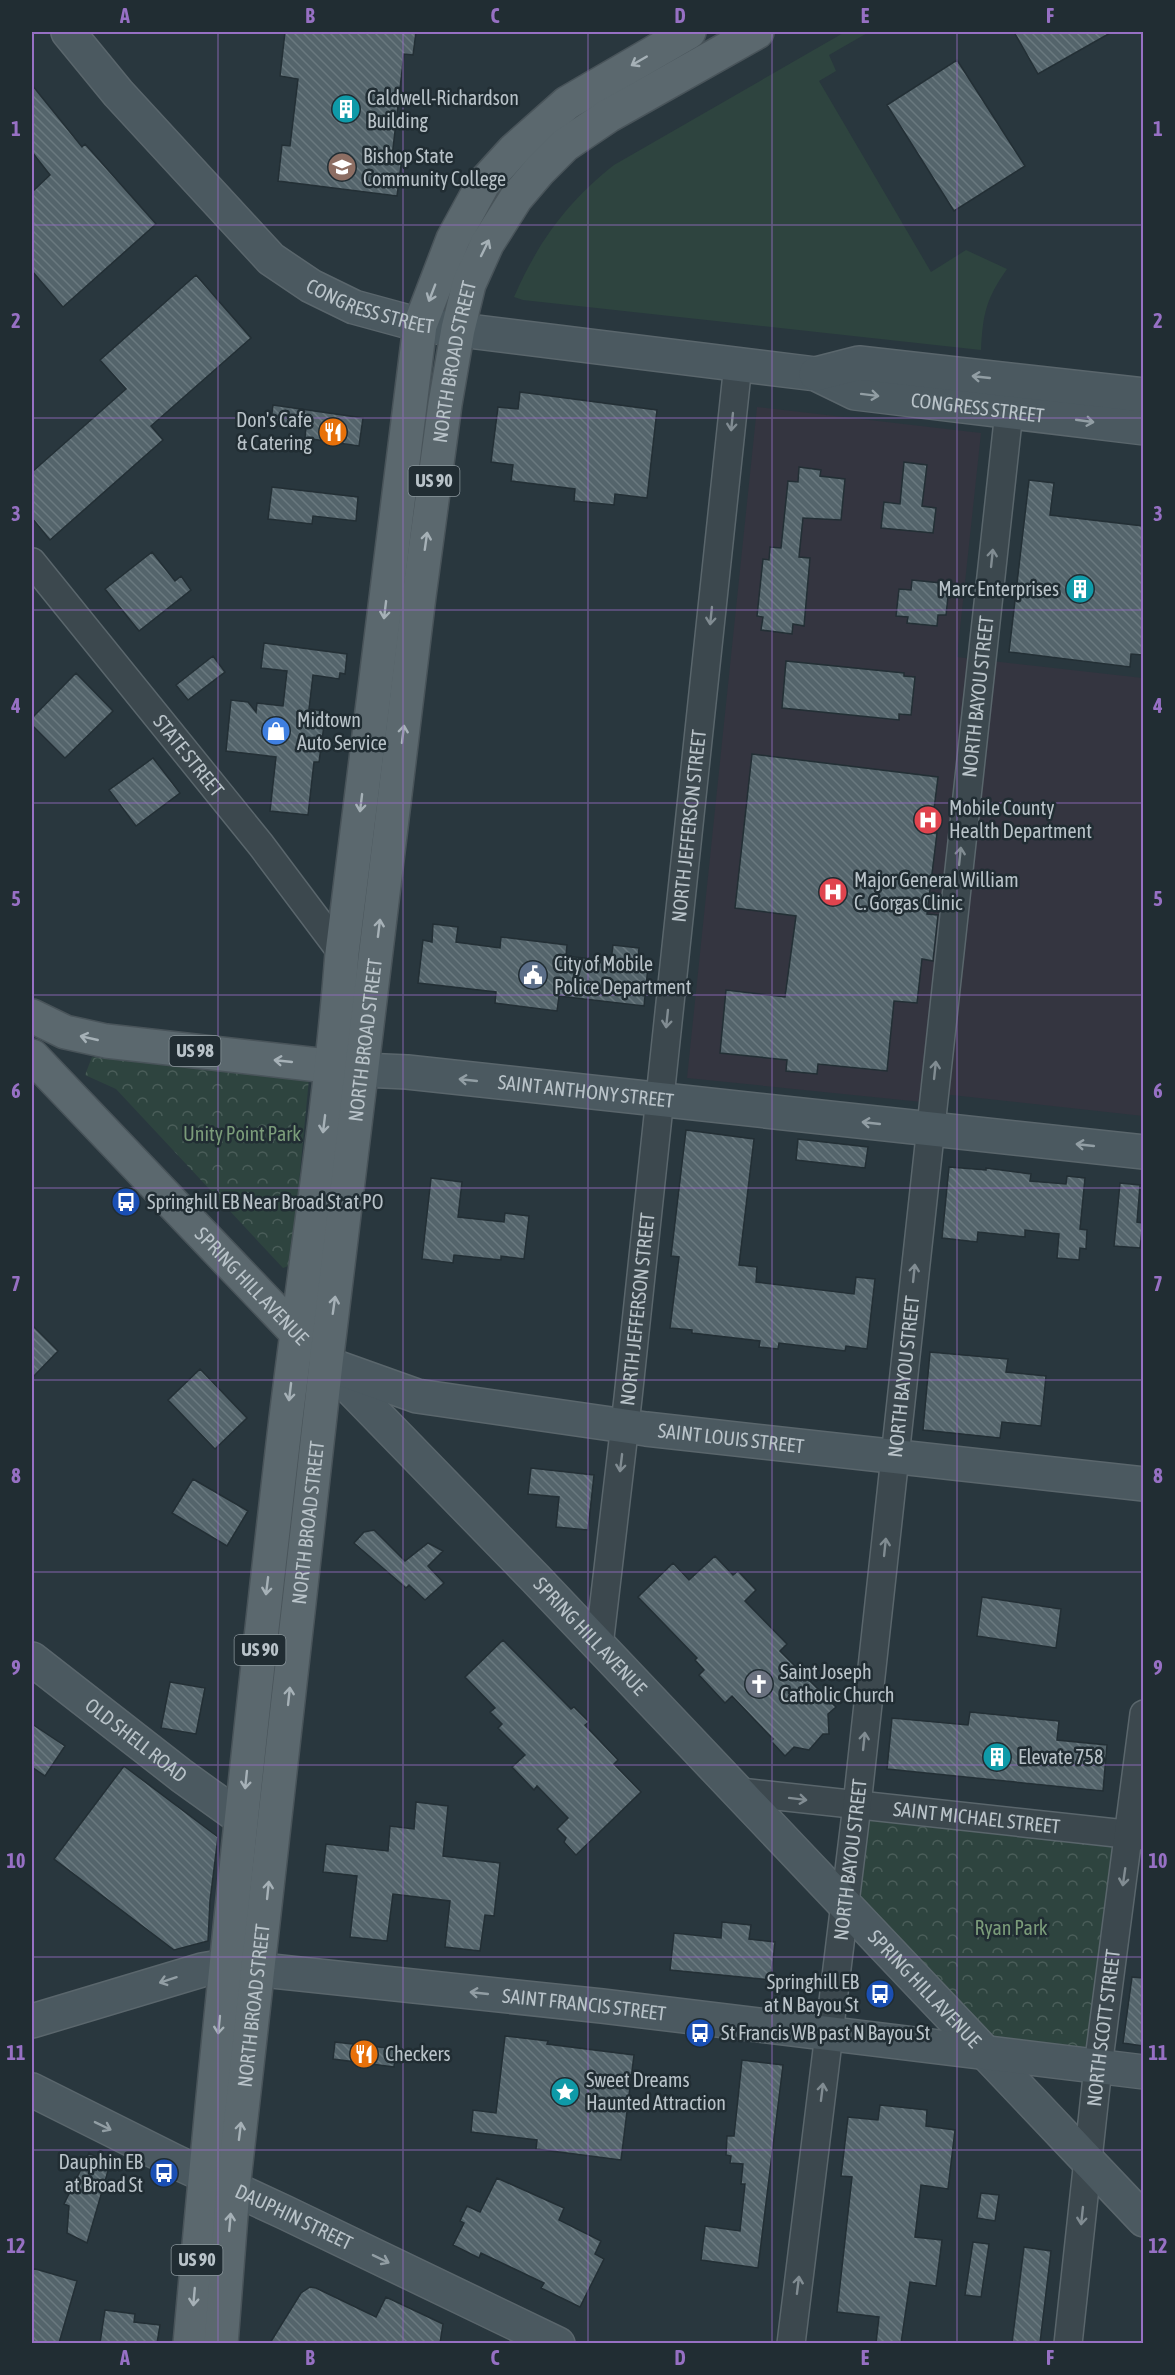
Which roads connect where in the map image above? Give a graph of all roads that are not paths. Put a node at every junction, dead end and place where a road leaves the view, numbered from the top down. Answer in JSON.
{"nodes":[{"id":1,"x":68,"y":32,"type":"edge"},
{"id":2,"x":689,"y":32,"type":"edge"},
{"id":3,"x":757,"y":32,"type":"edge"},
{"id":4,"x":420,"y":325,"type":"junction"},
{"id":5,"x":458,"y":329,"type":"junction"},
{"id":6,"x":738,"y":364,"type":"junction"},
{"id":7,"x":1011,"y":395,"type":"junction"},
{"id":8,"x":1143,"y":395,"type":"edge"},
{"id":9,"x":1143,"y":428,"type":"edge"},
{"id":10,"x":32,"y":562,"type":"edge"},
{"id":11,"x":342,"y":953,"type":"junction"},
{"id":12,"x":32,"y":1016,"type":"edge"},
{"id":13,"x":32,"y":1056,"type":"edge"},
{"id":14,"x":347,"y":1068,"type":"junction"},
{"id":15,"x":659,"y":1100,"type":"junction"},
{"id":16,"x":929,"y":1128,"type":"junction"},
{"id":17,"x":1143,"y":1152,"type":"edge"},
{"id":18,"x":297,"y":1334,"type":"junction"},
{"id":19,"x":326,"y":1363,"type":"junction"},
{"id":20,"x":625,"y":1426,"type":"junction"},
{"id":21,"x":894,"y":1456,"type":"junction"},
{"id":22,"x":1143,"y":1484,"type":"edge"},
{"id":23,"x":599,"y":1646,"type":"junction"},
{"id":24,"x":32,"y":1659,"type":"edge"},
{"id":25,"x":1143,"y":1714,"type":"edge"},
{"id":26,"x":740,"y":1792,"type":"junction"},
{"id":27,"x":856,"y":1805,"type":"junction"},
{"id":28,"x":242,"y":1819,"type":"junction"},
{"id":29,"x":1136,"y":1835,"type":"edge"},
{"id":30,"x":845,"y":1903,"type":"junction"},
{"id":31,"x":225,"y":1966,"type":"junction"},
{"id":32,"x":259,"y":1969,"type":"junction"},
{"id":33,"x":35,"y":2027,"type":"edge"},
{"id":34,"x":829,"y":2034,"type":"junction"},
{"id":35,"x":984,"y":2053,"type":"junction"},
{"id":36,"x":32,"y":2066,"type":"edge"},
{"id":37,"x":1098,"y":2067,"type":"junction"},
{"id":38,"x":1143,"y":2072,"type":"edge"},
{"id":39,"x":32,"y":2090,"type":"edge"},
{"id":40,"x":74,"y":2112,"type":"junction"},
{"id":41,"x":1088,"y":2162,"type":"junction"},
{"id":42,"x":219,"y":2182,"type":"junction"},
{"id":43,"x":1143,"y":2220,"type":"edge"},
{"id":44,"x":518,"y":2335,"type":"edge"},
{"id":45,"x":190,"y":2343,"type":"edge"},
{"id":46,"x":221,"y":2343,"type":"edge"},
{"id":47,"x":558,"y":2343,"type":"edge"},
{"id":48,"x":791,"y":2343,"type":"edge"},
{"id":49,"x":1068,"y":2343,"type":"edge"}],
"edges":[{"from":1,"to":4,"type":"street","name":"CONGRESS STREET"},
{"from":2,"to":4,"type":"main road","name":"NORTH BROAD STREET","number":"US 90","one_way":true},
{"from":5,"to":3,"type":"main road","name":"NORTH BROAD STREET","number":"US 90","one_way":true},
{"from":4,"to":5,"type":"street","name":"CONGRESS STREET"},
{"from":4,"to":11,"type":"main road","name":"NORTH BROAD STREET","number":"US 90","one_way":true},
{"from":5,"to":6,"type":"street","name":"CONGRESS STREET"},
{"from":14,"to":5,"type":"main road","name":"NORTH BROAD STREET","number":"US 90","one_way":true},
{"from":6,"to":7,"type":"street","name":"CONGRESS STREET"},
{"from":6,"to":15,"type":"street","name":"NORTH JEFFERSON STREET","one_way":true},
{"from":7,"to":8,"type":"street","name":"CONGRESS STREET"},
{"from":7,"to":9,"type":"street","name":"CONGRESS STREET","one_way":true},
{"from":16,"to":7,"type":"street","name":"NORTH BAYOU STREET","one_way":true},
{"from":10,"to":11,"type":"street","name":"STATE STREET"},
{"from":11,"to":14,"type":"main road","name":"NORTH BROAD STREET","number":"US 90"},
{"from":14,"to":12,"type":"main road","name":"SAINT ANTHONY STREET","number":"US 98","one_way":true},
{"from":13,"to":18,"type":"main road","name":"SPRING HILL AVENUE"},
{"from":15,"to":14,"type":"street","name":"SAINT ANTHONY STREET","one_way":true},
{"from":14,"to":18,"type":"main road","name":"NORTH BROAD STREET","number":"US 90","one_way":true},
{"from":19,"to":14,"type":"main road","name":"NORTH BROAD STREET","number":"US 90","one_way":true},
{"from":16,"to":15,"type":"street","name":"SAINT ANTHONY STREET","one_way":true},
{"from":15,"to":20,"type":"street","name":"NORTH JEFFERSON STREET"},
{"from":17,"to":16,"type":"street","name":"SAINT ANTHONY STREET","one_way":true},
{"from":21,"to":16,"type":"street","name":"NORTH BAYOU STREET","one_way":true},
{"from":18,"to":19,"type":"main road","name":"SPRING HILL AVENUE"},
{"from":18,"to":28,"type":"main road","name":"NORTH BROAD STREET","number":"US 90","one_way":true},
{"from":19,"to":20,"type":"street","name":"SAINT LOUIS STREET"},
{"from":19,"to":23,"type":"street","name":"SPRING HILL AVENUE"},
{"from":32,"to":19,"type":"main road","name":"NORTH BROAD STREET","number":"US 90","one_way":true},
{"from":20,"to":21,"type":"street","name":"SAINT LOUIS STREET"},
{"from":20,"to":23,"type":"street","name":"NORTH JEFFERSON STREET","one_way":true},
{"from":21,"to":22,"type":"street","name":"SAINT LOUIS STREET"},
{"from":27,"to":21,"type":"street","name":"NORTH BAYOU STREET","one_way":true},
{"from":23,"to":26,"type":"street","name":"SPRING HILL AVENUE"},
{"from":24,"to":28,"type":"street","name":"OLD SHELL ROAD"},
{"from":25,"to":29,"type":"street","name":"NORTH SCOTT STREET"},
{"from":26,"to":27,"type":"street","name":"SAINT MICHAEL STREET","one_way":true},
{"from":26,"to":30,"type":"street","name":"SPRING HILL AVENUE"},
{"from":27,"to":29,"type":"street","name":"SAINT MICHAEL STREET"},
{"from":27,"to":30,"type":"street","name":"NORTH BAYOU STREET"},
{"from":28,"to":31,"type":"main road","name":"NORTH BROAD STREET","number":"US 90"},
{"from":29,"to":37,"type":"street","name":"NORTH SCOTT STREET","one_way":true},
{"from":30,"to":34,"type":"street","name":"NORTH BAYOU STREET"},
{"from":30,"to":35,"type":"street","name":"SPRING HILL AVENUE"},
{"from":31,"to":32,"type":"street","name":"SAINT FRANCIS STREET"},
{"from":31,"to":33,"type":"street","name":"SAINT FRANCIS STREET","one_way":true},
{"from":31,"to":42,"type":"main road","name":"NORTH BROAD STREET","number":"US 90","one_way":true},
{"from":34,"to":32,"type":"street","name":"SAINT FRANCIS STREET","one_way":true},
{"from":42,"to":32,"type":"main road","name":"NORTH BROAD STREET","number":"US 90","one_way":true},
{"from":34,"to":35,"type":"street","name":"SAINT FRANCIS STREET"},
{"from":48,"to":34,"type":"street","name":"NORTH BAYOU STREET","one_way":true},
{"from":35,"to":37,"type":"street","name":"SAINT FRANCIS STREET"},
{"from":35,"to":41,"type":"street","name":"SPRING HILL AVENUE"},
{"from":36,"to":40,"type":"street"},
{"from":37,"to":38,"type":"street","name":"SAINT FRANCIS STREET"},
{"from":37,"to":41,"type":"street","name":"NORTH SCOTT STREET"},
{"from":39,"to":40,"type":"street","name":"DAUPHIN STREET"},
{"from":40,"to":42,"type":"street","name":"DAUPHIN STREET","one_way":true},
{"from":41,"to":43,"type":"street","name":"SPRING HILL AVENUE"},
{"from":41,"to":49,"type":"street","name":"NORTH SCOTT STREET","one_way":true},
{"from":42,"to":44,"type":"street","name":"DAUPHIN STREET","one_way":true},
{"from":42,"to":45,"type":"main road","number":"US 90","one_way":true},
{"from":46,"to":42,"type":"main road","number":"US 90","one_way":true},
{"from":44,"to":47,"type":"street","name":"DAUPHIN STREET"}]}
